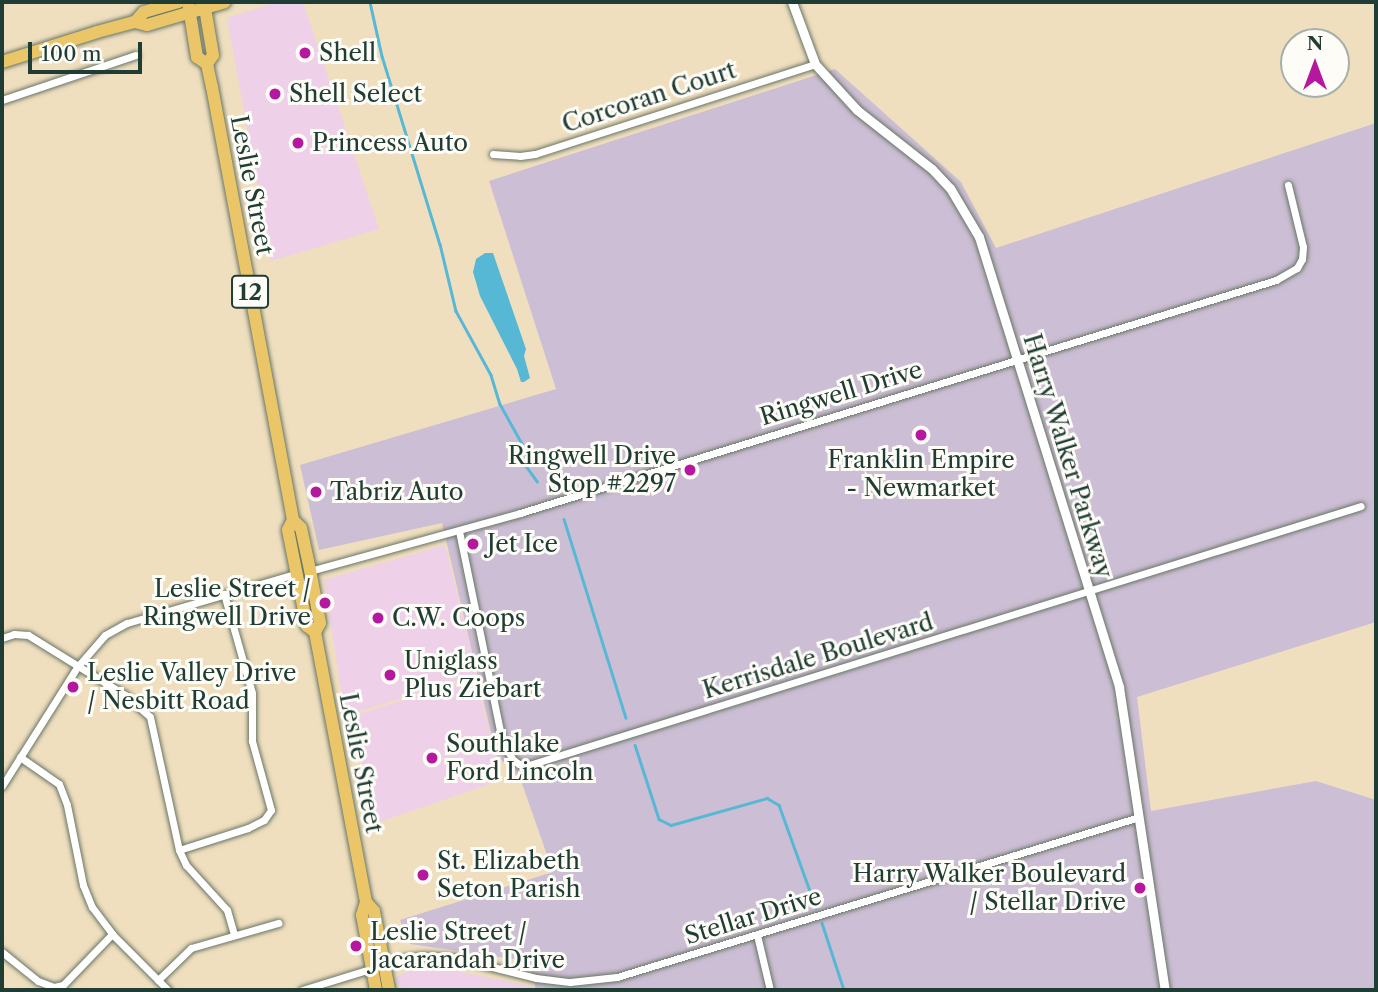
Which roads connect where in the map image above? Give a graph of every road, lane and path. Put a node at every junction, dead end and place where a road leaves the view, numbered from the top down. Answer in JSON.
{"nodes":[{"id":1,"x":179,"y":2,"type":"edge"},
{"id":2,"x":225,"y":2,"type":"edge"},
{"id":3,"x":792,"y":2,"type":"edge"},
{"id":4,"x":205,"y":5,"type":"edge"},
{"id":5,"x":189,"y":7,"type":"edge"},
{"id":6,"x":135,"y":22,"type":"junction"},
{"id":7,"x":136,"y":55,"type":"dead end"},
{"id":8,"x":2,"y":62,"type":"edge"},
{"id":9,"x":207,"y":64,"type":"junction"},
{"id":10,"x":815,"y":64,"type":"junction"},
{"id":11,"x":2,"y":100,"type":"edge"},
{"id":12,"x":493,"y":154,"type":"dead end"},
{"id":13,"x":1288,"y":185,"type":"dead end"},
{"id":14,"x":1018,"y":359,"type":"junction"},
{"id":15,"x":1361,"y":506,"type":"dead end"},
{"id":16,"x":293,"y":520,"type":"junction"},
{"id":17,"x":459,"y":531,"type":"junction"},
{"id":18,"x":310,"y":570,"type":"junction"},
{"id":19,"x":296,"y":573,"type":"junction"},
{"id":20,"x":1090,"y":591,"type":"junction"},
{"id":21,"x":224,"y":594,"type":"junction"},
{"id":22,"x":314,"y":632,"type":"junction"},
{"id":23,"x":2,"y":638,"type":"edge"},
{"id":24,"x":78,"y":666,"type":"junction"},
{"id":25,"x":20,"y":757,"type":"junction"},
{"id":26,"x":2,"y":786,"type":"edge"},
{"id":27,"x":1139,"y":817,"type":"junction"},
{"id":28,"x":179,"y":850,"type":"junction"},
{"id":29,"x":278,"y":923,"type":"dead end"},
{"id":30,"x":112,"y":934,"type":"junction"},
{"id":31,"x":234,"y":934,"type":"junction"},
{"id":32,"x":757,"y":935,"type":"junction"},
{"id":33,"x":2,"y":953,"type":"edge"},
{"id":34,"x":378,"y":967,"type":"junction"},
{"id":35,"x":158,"y":980,"type":"junction"},
{"id":36,"x":168,"y":990,"type":"edge"},
{"id":37,"x":302,"y":990,"type":"edge"},
{"id":38,"x":376,"y":990,"type":"edge"},
{"id":39,"x":389,"y":990,"type":"edge"},
{"id":40,"x":769,"y":990,"type":"edge"},
{"id":41,"x":1165,"y":990,"type":"edge"}],
"edges":[{"from":1,"to":6,"type":"main road"},
{"from":2,"to":4,"type":"main road"},
{"from":3,"to":10,"type":"street","name":"Harry Walker Parkway"},
{"from":4,"to":5,"type":"main road"},
{"from":4,"to":9,"type":"main road","name":"Leslie Street","number":"12"},
{"from":5,"to":6,"type":"main road"},
{"from":5,"to":9,"type":"main road","name":"Leslie Street","number":"12"},
{"from":6,"to":8,"type":"main road"},
{"from":7,"to":11,"type":"street"},
{"from":9,"to":16,"type":"main road","name":"Leslie Street","number":"12"},
{"from":10,"to":12,"type":"street","name":"Corcoran Court"},
{"from":10,"to":14,"type":"street","name":"Harry Walker Parkway"},
{"from":13,"to":14,"type":"street","name":"Ringwell Drive"},
{"from":14,"to":17,"type":"street","name":"Ringwell Drive"},
{"from":14,"to":20,"type":"street","name":"Harry Walker Parkway"},
{"from":15,"to":20,"type":"street","name":"Kerrisdale Boulevard"},
{"from":16,"to":18,"type":"main road","name":"Leslie Street","number":"12"},
{"from":16,"to":19,"type":"main road","name":"Leslie Street","number":"12"},
{"from":17,"to":18,"type":"street","name":"Ringwell Drive"},
{"from":17,"to":20,"type":"street","name":"Kerrisdale Boulevard"},
{"from":18,"to":19,"type":"street","name":"Ringwell Drive"},
{"from":18,"to":22,"type":"main road","name":"Leslie Street","number":"12"},
{"from":19,"to":21,"type":"street","name":"Ringwell Drive"},
{"from":19,"to":22,"type":"main road","name":"Leslie Street","number":"12"},
{"from":20,"to":27,"type":"street","name":"Harry Walker Parkway"},
{"from":21,"to":24,"type":"street","name":"Ringwell Drive"},
{"from":21,"to":28,"type":"street"},
{"from":22,"to":34,"type":"main road","name":"Leslie Street","number":"12"},
{"from":23,"to":24,"type":"street"},
{"from":24,"to":25,"type":"street","name":"Ringwell Drive"},
{"from":24,"to":28,"type":"street"},
{"from":25,"to":26,"type":"street","name":"Ringwell Drive"},
{"from":25,"to":30,"type":"street"},
{"from":27,"to":32,"type":"street","name":"Stellar Drive"},
{"from":27,"to":41,"type":"street","name":"Harry Walker Parkway"},
{"from":28,"to":31,"type":"street"},
{"from":29,"to":31,"type":"street"},
{"from":30,"to":33,"type":"street"},
{"from":30,"to":35,"type":"street"},
{"from":31,"to":35,"type":"street"},
{"from":32,"to":34,"type":"street","name":"Stellar Drive"},
{"from":32,"to":40,"type":"street"},
{"from":34,"to":37,"type":"street","name":"Stellar Drive"},
{"from":34,"to":38,"type":"main road","name":"Leslie Street","number":"12"},
{"from":34,"to":39,"type":"main road","name":"Leslie Street","number":"12"},
{"from":35,"to":36,"type":"street"}]}
